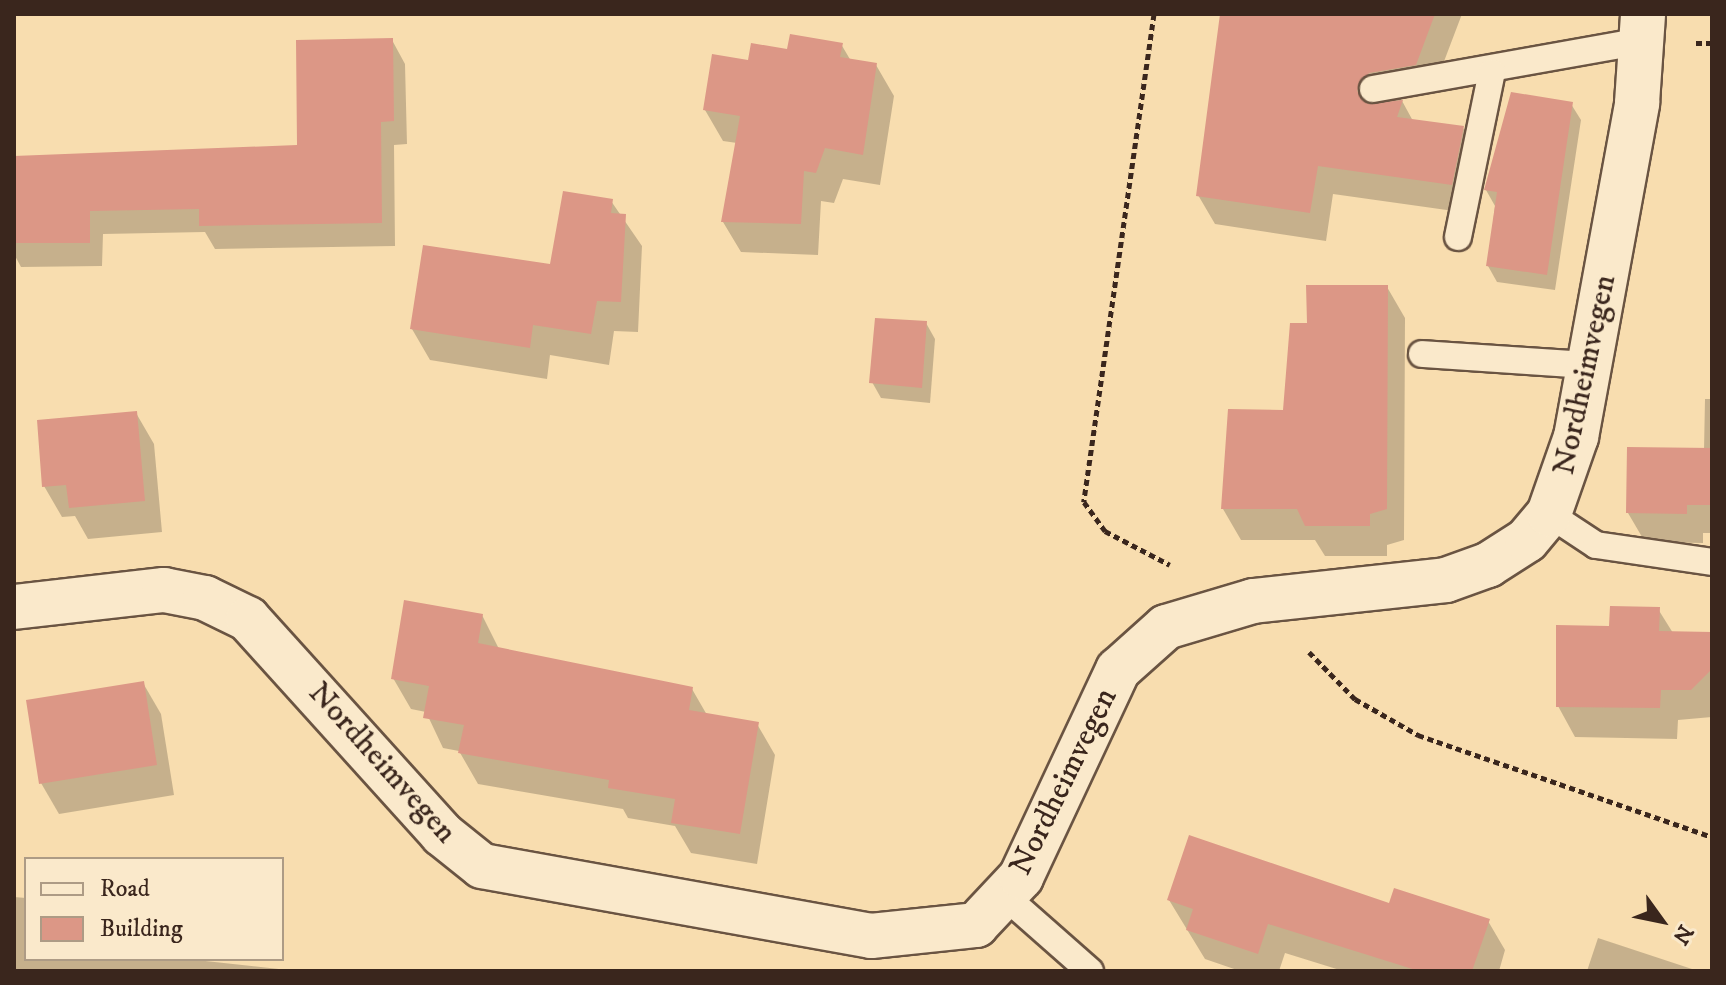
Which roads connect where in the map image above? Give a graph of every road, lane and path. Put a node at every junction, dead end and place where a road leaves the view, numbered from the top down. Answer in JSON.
{"nodes":[{"id":1,"x":1154,"y":14,"type":"edge"},
{"id":2,"x":1643,"y":28,"type":"edge"},
{"id":3,"x":1492,"y":72,"type":"junction"},
{"id":4,"x":1373,"y":89,"type":"dead end"},
{"id":5,"x":1458,"y":237,"type":"dead end"},
{"id":6,"x":1422,"y":354,"type":"dead end"},
{"id":7,"x":1589,"y":365,"type":"junction"},
{"id":8,"x":1549,"y":514,"type":"junction"},
{"id":9,"x":1712,"y":562,"type":"edge"},
{"id":10,"x":1253,"y":601,"type":"junction"},
{"id":11,"x":14,"y":607,"type":"edge"},
{"id":12,"x":1712,"y":837,"type":"edge"},
{"id":13,"x":1006,"y":897,"type":"junction"},
{"id":14,"x":1090,"y":971,"type":"edge"}],
"edges":[{"from":1,"to":10,"type":"path"},
{"from":2,"to":3,"type":"lane"},
{"from":2,"to":7,"type":"street","name":"Nordheimvegen"},
{"from":3,"to":4,"type":"lane"},
{"from":3,"to":5,"type":"lane"},
{"from":6,"to":7,"type":"lane"},
{"from":7,"to":8,"type":"street","name":"Nordheimvegen"},
{"from":8,"to":9,"type":"lane"},
{"from":8,"to":10,"type":"street","name":"Nordheimvegen"},
{"from":10,"to":12,"type":"path"},
{"from":10,"to":13,"type":"street","name":"Nordheimvegen"},
{"from":11,"to":13,"type":"street","name":"Nordheimvegen"},
{"from":13,"to":14,"type":"lane"}]}
